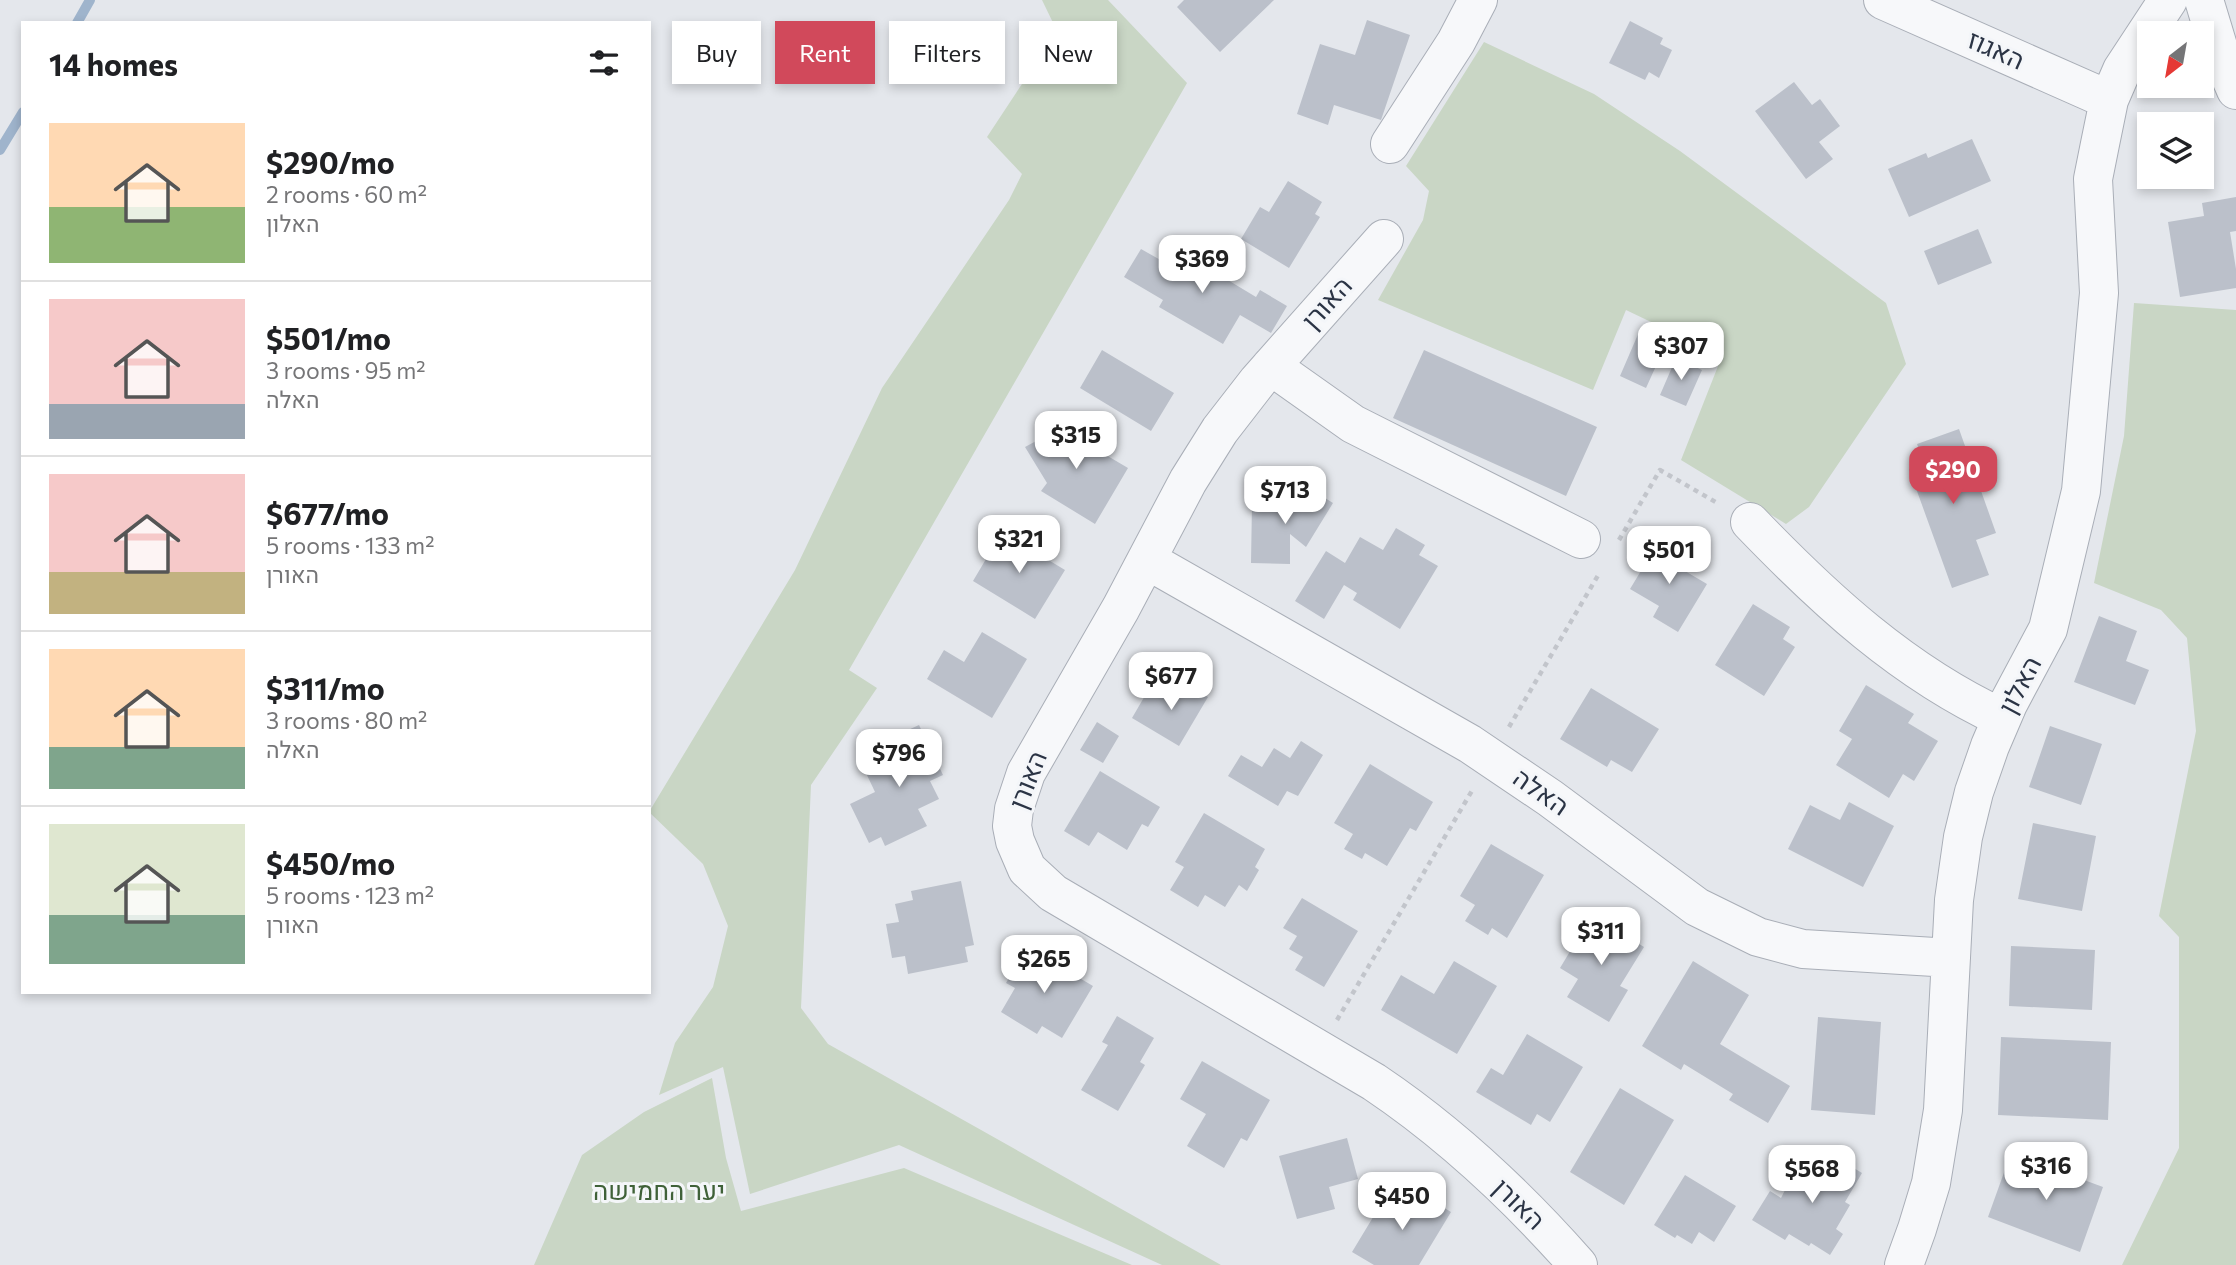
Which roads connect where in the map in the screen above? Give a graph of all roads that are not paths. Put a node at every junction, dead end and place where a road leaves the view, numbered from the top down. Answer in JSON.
{"nodes":[{"id":1,"x":1478,"y":0,"type":"edge"},
{"id":2,"x":1883,"y":0,"type":"edge"},
{"id":3,"x":2168,"y":0,"type":"edge"},
{"id":4,"x":2204,"y":0,"type":"edge"},
{"id":5,"x":2236,"y":90,"type":"edge"},
{"id":6,"x":2109,"y":100,"type":"junction"},
{"id":7,"x":1391,"y":145,"type":"dead end"},
{"id":8,"x":1384,"y":240,"type":"dead end"},
{"id":9,"x":1271,"y":366,"type":"junction"},
{"id":10,"x":1750,"y":522,"type":"road end"},
{"id":11,"x":1581,"y":539,"type":"dead end"},
{"id":12,"x":1147,"y":560,"type":"junction"},
{"id":13,"x":2002,"y":718,"type":"junction"},
{"id":14,"x":1951,"y":958,"type":"junction"},
{"id":15,"x":1578,"y":1265,"type":"edge"},
{"id":16,"x":1903,"y":1265,"type":"edge"}],
"edges":[{"from":1,"to":7,"type":"street"},
{"from":2,"to":6,"type":"street","name":"האגוז"},
{"from":3,"to":6,"type":"street","name":"האלון"},
{"from":4,"to":5,"type":"street"},
{"from":6,"to":13,"type":"street","name":"האלון"},
{"from":8,"to":9,"type":"street","name":"האורן"},
{"from":9,"to":11,"type":"street"},
{"from":9,"to":12,"type":"street","name":"האורן"},
{"from":10,"to":13,"type":"street"},
{"from":12,"to":14,"type":"street","name":"האלה"},
{"from":12,"to":15,"type":"street","name":"האורן"},
{"from":13,"to":14,"type":"street","name":"האלון"},
{"from":14,"to":16,"type":"street","name":"האלון"}]}
